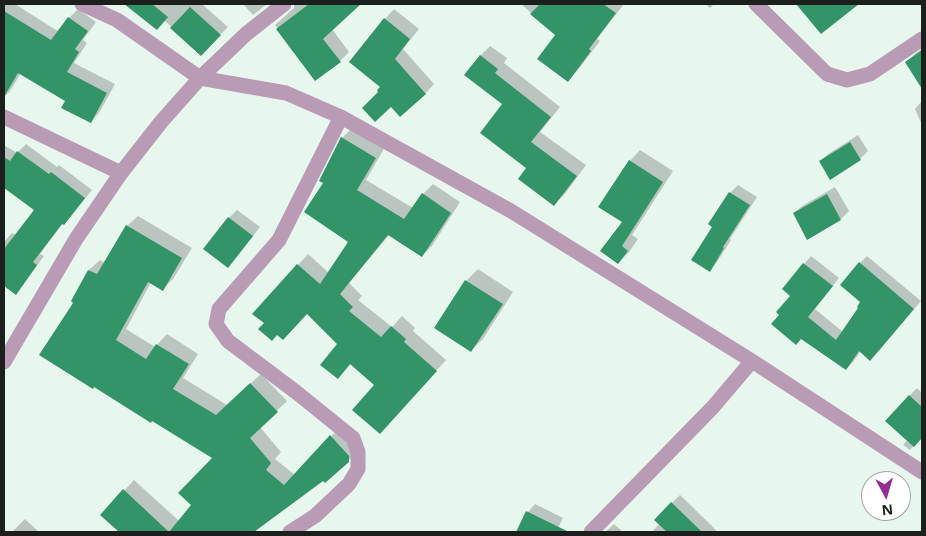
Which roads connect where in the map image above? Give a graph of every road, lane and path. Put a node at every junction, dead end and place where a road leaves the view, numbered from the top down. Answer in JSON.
{"nodes":[{"id":1,"x":82,"y":4,"type":"edge"},
{"id":2,"x":284,"y":4,"type":"edge"},
{"id":3,"x":756,"y":4,"type":"edge"},
{"id":4,"x":922,"y":39,"type":"edge"},
{"id":5,"x":200,"y":78,"type":"junction"},
{"id":6,"x":4,"y":117,"type":"edge"},
{"id":7,"x":342,"y":117,"type":"junction"},
{"id":8,"x":121,"y":173,"type":"junction"},
{"id":9,"x":752,"y":361,"type":"junction"},
{"id":10,"x":4,"y":362,"type":"edge"},
{"id":11,"x":922,"y":472,"type":"edge"},
{"id":12,"x":290,"y":532,"type":"edge"},
{"id":13,"x":591,"y":532,"type":"edge"}],
"edges":[{"from":1,"to":5,"type":"street"},
{"from":2,"to":5,"type":"street"},
{"from":3,"to":4,"type":"street"},
{"from":5,"to":7,"type":"street"},
{"from":5,"to":8,"type":"street"},
{"from":6,"to":8,"type":"street"},
{"from":7,"to":9,"type":"street"},
{"from":7,"to":12,"type":"street"},
{"from":8,"to":10,"type":"street"},
{"from":9,"to":11,"type":"street"},
{"from":9,"to":13,"type":"street"}]}
